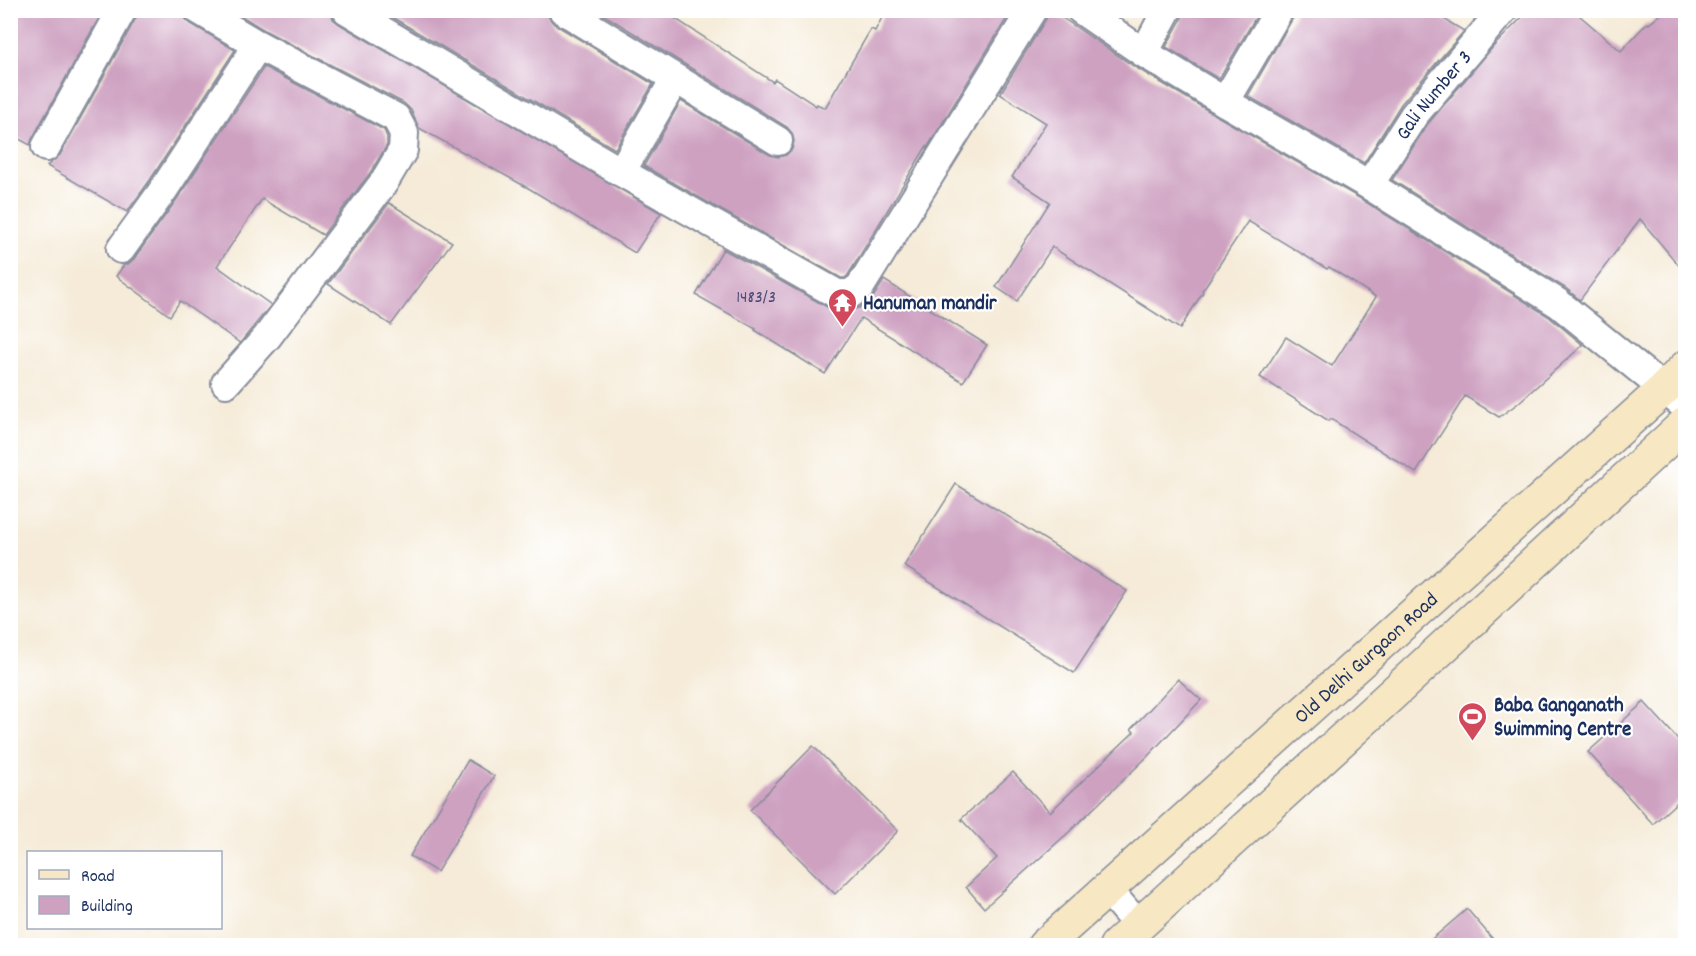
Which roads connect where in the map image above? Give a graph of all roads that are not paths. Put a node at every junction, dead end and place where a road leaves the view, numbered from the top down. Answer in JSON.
{"nodes":[{"id":1,"x":122,"y":10,"type":"edge"},
{"id":2,"x":199,"y":10,"type":"edge"},
{"id":3,"x":346,"y":10,"type":"edge"},
{"id":4,"x":563,"y":10,"type":"edge"},
{"id":5,"x":1032,"y":10,"type":"edge"},
{"id":6,"x":1081,"y":10,"type":"edge"},
{"id":7,"x":1167,"y":10,"type":"edge"},
{"id":8,"x":1279,"y":10,"type":"edge"},
{"id":9,"x":1503,"y":10,"type":"edge"},
{"id":10,"x":258,"y":45,"type":"junction"},
{"id":11,"x":1144,"y":52,"type":"junction"},
{"id":12,"x":675,"y":79,"type":"junction"},
{"id":13,"x":1225,"y":102,"type":"junction"},
{"id":14,"x":778,"y":141,"type":"dead end"},
{"id":15,"x":46,"y":147,"type":"dead end"},
{"id":16,"x":621,"y":172,"type":"junction"},
{"id":17,"x":1370,"y":185,"type":"junction"},
{"id":18,"x":121,"y":249,"type":"dead end"},
{"id":19,"x":1686,"y":367,"type":"edge"},
{"id":20,"x":226,"y":383,"type":"dead end"},
{"id":21,"x":1674,"y":398,"type":"edge"},
{"id":22,"x":1686,"y":423,"type":"edge"},
{"id":23,"x":1107,"y":890,"type":"junction"},
{"id":24,"x":1127,"y":935,"type":"edge"},
{"id":25,"x":1044,"y":945,"type":"edge"}],
"edges":[{"from":1,"to":15,"type":"street"},
{"from":2,"to":10,"type":"street"},
{"from":3,"to":16,"type":"street"},
{"from":4,"to":12,"type":"street"},
{"from":5,"to":16,"type":"street"},
{"from":6,"to":11,"type":"street"},
{"from":7,"to":11,"type":"street"},
{"from":8,"to":13,"type":"street"},
{"from":9,"to":17,"type":"street","name":"Gali Number 3"},
{"from":10,"to":18,"type":"street"},
{"from":10,"to":20,"type":"street"},
{"from":11,"to":13,"type":"street"},
{"from":12,"to":14,"type":"street"},
{"from":12,"to":16,"type":"street"},
{"from":13,"to":17,"type":"street"},
{"from":17,"to":21,"type":"street"},
{"from":19,"to":21,"type":"main road","name":"Old Delhi Gurgaon Road"},
{"from":21,"to":23,"type":"main road","name":"Old Delhi Gurgaon Road"},
{"from":22,"to":24,"type":"main road"},
{"from":23,"to":24,"type":"street"},
{"from":23,"to":25,"type":"main road","name":"Old Delhi Gurgaon Road"}]}
